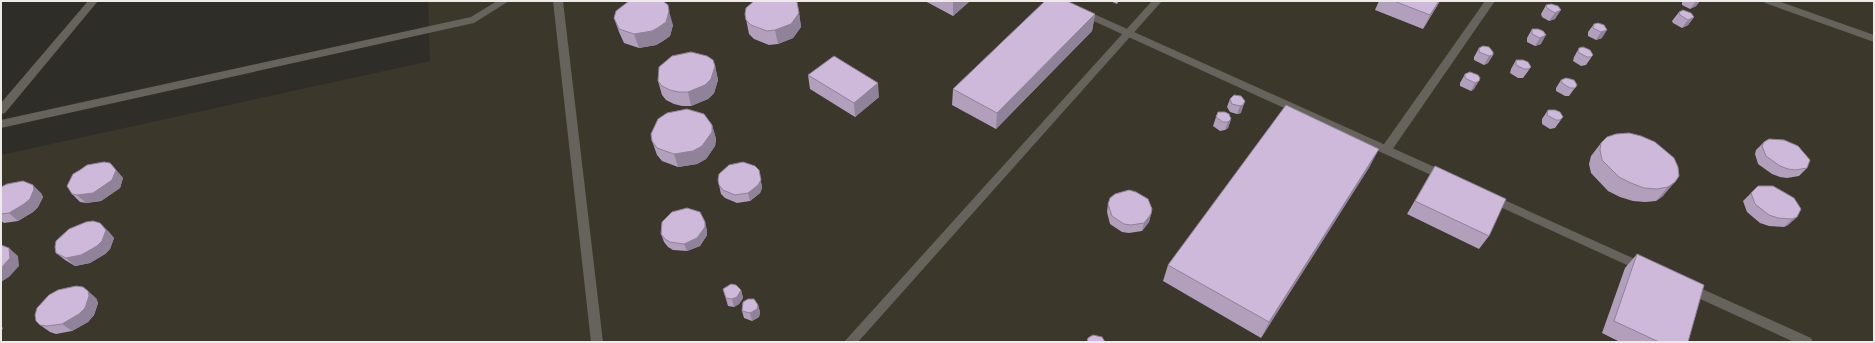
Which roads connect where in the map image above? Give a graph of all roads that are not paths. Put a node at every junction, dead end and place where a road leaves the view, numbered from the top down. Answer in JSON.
{"nodes":[{"id":1,"x":93,"y":1,"type":"edge"},
{"id":2,"x":504,"y":1,"type":"edge"},
{"id":3,"x":558,"y":1,"type":"edge"},
{"id":4,"x":1056,"y":1,"type":"edge"},
{"id":5,"x":1158,"y":1,"type":"edge"},
{"id":6,"x":1490,"y":1,"type":"edge"},
{"id":7,"x":1768,"y":1,"type":"edge"},
{"id":8,"x":1126,"y":33,"type":"junction"},
{"id":9,"x":1874,"y":39,"type":"edge"},
{"id":10,"x":1,"y":110,"type":"edge"},
{"id":11,"x":1,"y":124,"type":"edge"},
{"id":12,"x":1386,"y":150,"type":"junction"},
{"id":13,"x":1459,"y":183,"type":"edge"},
{"id":14,"x":1481,"y":193,"type":"edge"},
{"id":15,"x":1654,"y":273,"type":"edge"},
{"id":16,"x":1676,"y":282,"type":"edge"},
{"id":17,"x":597,"y":342,"type":"edge"},
{"id":18,"x":850,"y":342,"type":"edge"},
{"id":19,"x":1807,"y":342,"type":"edge"}],
"edges":[{"from":1,"to":10,"type":"street"},
{"from":2,"to":11,"type":"street"},
{"from":3,"to":17,"type":"street"},
{"from":4,"to":8,"type":"street"},
{"from":5,"to":8,"type":"street"},
{"from":6,"to":12,"type":"street"},
{"from":7,"to":9,"type":"street"},
{"from":8,"to":12,"type":"street"},
{"from":8,"to":18,"type":"street"},
{"from":12,"to":13,"type":"street"},
{"from":14,"to":15,"type":"street"},
{"from":16,"to":19,"type":"street"}]}
